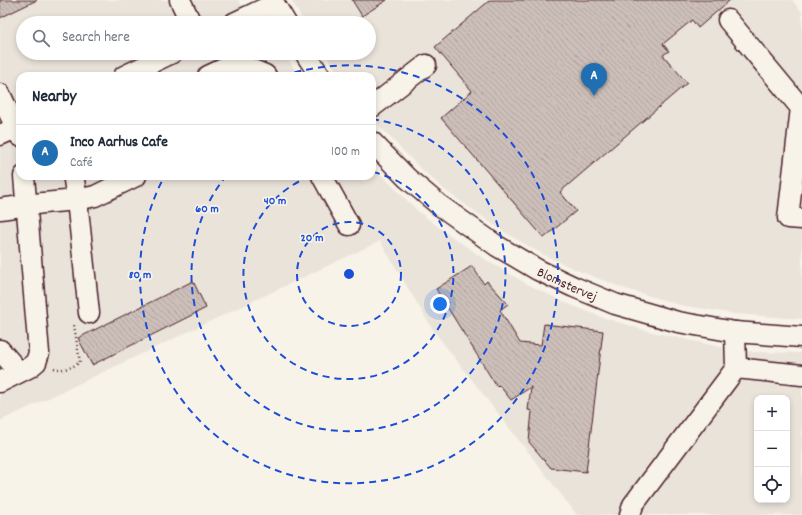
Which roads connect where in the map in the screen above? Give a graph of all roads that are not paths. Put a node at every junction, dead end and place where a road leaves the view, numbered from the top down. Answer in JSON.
{"nodes":[{"id":1,"x":180,"y":0,"type":"edge"},
{"id":2,"x":273,"y":2,"type":"edge"},
{"id":3,"x":188,"y":16,"type":"edge"},
{"id":4,"x":247,"y":16,"type":"edge"},
{"id":5,"x":282,"y":16,"type":"edge"},
{"id":6,"x":728,"y":20,"type":"dead end"},
{"id":7,"x":157,"y":60,"type":"edge"},
{"id":8,"x":310,"y":60,"type":"edge"},
{"id":9,"x":426,"y":65,"type":"dead end"},
{"id":10,"x":132,"y":72,"type":"edge"},
{"id":11,"x":217,"y":72,"type":"edge"},
{"id":12,"x":258,"y":72,"type":"edge"},
{"id":13,"x":317,"y":72,"type":"edge"},
{"id":14,"x":1,"y":99,"type":"edge"},
{"id":15,"x":376,"y":104,"type":"edge"},
{"id":16,"x":14,"y":131,"type":"edge"},
{"id":17,"x":376,"y":146,"type":"edge"},
{"id":18,"x":24,"y":180,"type":"edge"},
{"id":19,"x":74,"y":180,"type":"edge"},
{"id":20,"x":128,"y":180,"type":"edge"},
{"id":21,"x":324,"y":180,"type":"edge"},
{"id":22,"x":77,"y":200,"type":"junction"},
{"id":23,"x":26,"y":205,"type":"junction"},
{"id":24,"x":0,"y":209,"type":"edge"},
{"id":25,"x":802,"y":219,"type":"edge"},
{"id":26,"x":349,"y":226,"type":"dead end"},
{"id":27,"x":89,"y":313,"type":"road end"},
{"id":28,"x":735,"y":332,"type":"junction"},
{"id":29,"x":802,"y":337,"type":"edge"},
{"id":30,"x":0,"y":350,"type":"edge"},
{"id":31,"x":736,"y":368,"type":"junction"},
{"id":32,"x":19,"y":372,"type":"junction"},
{"id":33,"x":802,"y":375,"type":"edge"},
{"id":34,"x":0,"y":382,"type":"edge"},
{"id":35,"x":630,"y":515,"type":"edge"}],
"edges":[{"from":1,"to":3,"type":"street"},
{"from":2,"to":4,"type":"street"},
{"from":2,"to":5,"type":"street"},
{"from":6,"to":25,"type":"street"},
{"from":7,"to":10,"type":"street"},
{"from":8,"to":13,"type":"street"},
{"from":9,"to":15,"type":"street"},
{"from":11,"to":12,"type":"street"},
{"from":14,"to":16,"type":"street"},
{"from":17,"to":28,"type":"street","name":"Blomstervej"},
{"from":18,"to":23,"type":"street"},
{"from":19,"to":22,"type":"street"},
{"from":20,"to":22,"type":"street"},
{"from":21,"to":26,"type":"street"},
{"from":22,"to":23,"type":"street"},
{"from":22,"to":27,"type":"street"},
{"from":23,"to":24,"type":"street"},
{"from":23,"to":32,"type":"street"},
{"from":28,"to":29,"type":"street","name":"Blomstervej"},
{"from":28,"to":31,"type":"street"},
{"from":30,"to":32,"type":"street"},
{"from":31,"to":33,"type":"street"},
{"from":31,"to":35,"type":"street"},
{"from":32,"to":34,"type":"street"}]}
